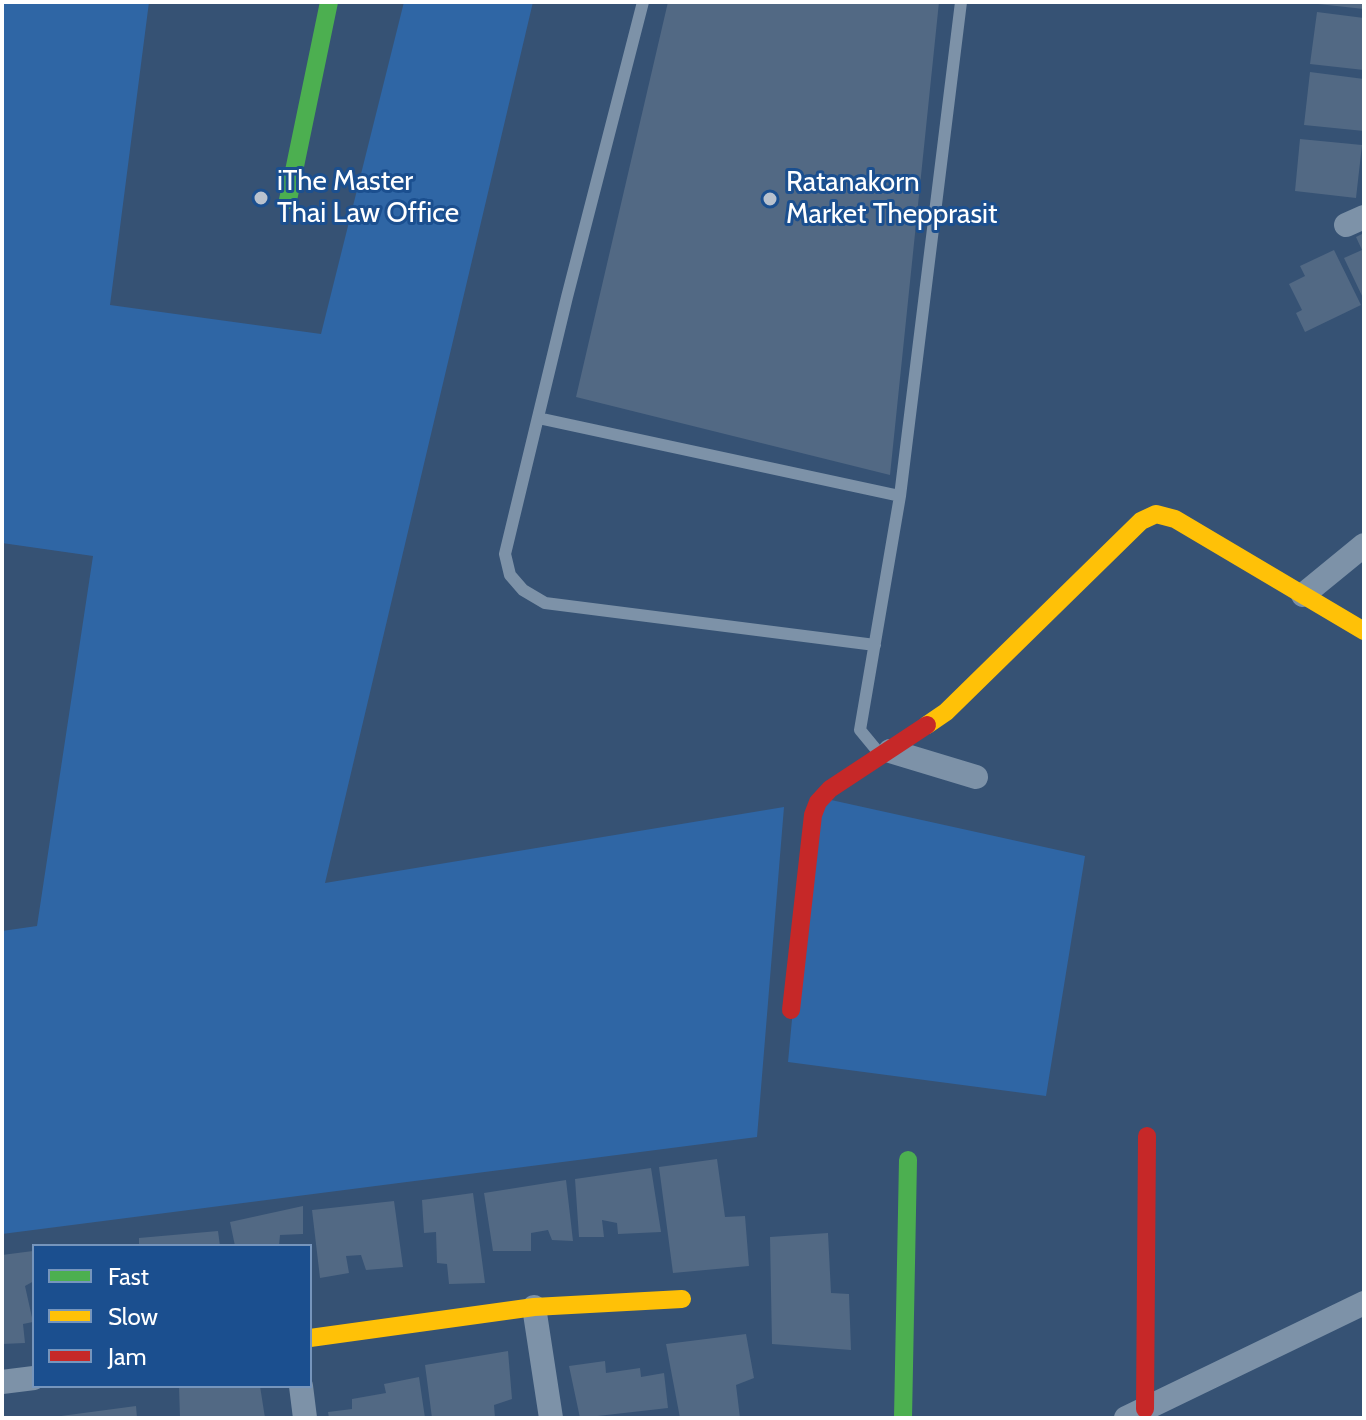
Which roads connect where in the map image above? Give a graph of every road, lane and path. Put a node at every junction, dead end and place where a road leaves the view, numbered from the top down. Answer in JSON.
{"nodes":[{"id":1,"x":329,"y":2,"type":"edge"},
{"id":2,"x":643,"y":2,"type":"edge"},
{"id":3,"x":961,"y":2,"type":"edge"},
{"id":4,"x":288,"y":200,"type":"dead end"},
{"id":5,"x":538,"y":418,"type":"junction"},
{"id":6,"x":900,"y":496,"type":"junction"},
{"id":7,"x":1364,"y":545,"type":"edge"},
{"id":8,"x":1303,"y":595,"type":"junction"},
{"id":9,"x":1364,"y":631,"type":"edge"},
{"id":10,"x":875,"y":645,"type":"junction"},
{"id":11,"x":886,"y":754,"type":"junction"},
{"id":12,"x":976,"y":777,"type":"dead end"},
{"id":13,"x":791,"y":1010,"type":"dead end"},
{"id":14,"x":1147,"y":1136,"type":"dead end"},
{"id":15,"x":908,"y":1160,"type":"dead end"},
{"id":16,"x":682,"y":1299,"type":"dead end"},
{"id":17,"x":1364,"y":1303,"type":"edge"},
{"id":18,"x":534,"y":1307,"type":"junction"},
{"id":19,"x":312,"y":1338,"type":"edge"},
{"id":20,"x":32,"y":1378,"type":"edge"},
{"id":21,"x":2,"y":1382,"type":"edge"},
{"id":22,"x":301,"y":1388,"type":"edge"},
{"id":23,"x":1136,"y":1413,"type":"edge"},
{"id":24,"x":305,"y":1418,"type":"edge"},
{"id":25,"x":551,"y":1418,"type":"edge"},
{"id":26,"x":903,"y":1418,"type":"edge"}],
"edges":[{"from":1,"to":4,"type":"street"},
{"from":2,"to":5,"type":"lane"},
{"from":3,"to":6,"type":"lane"},
{"from":5,"to":6,"type":"lane"},
{"from":5,"to":10,"type":"lane"},
{"from":6,"to":10,"type":"lane"},
{"from":7,"to":8,"type":"street"},
{"from":8,"to":9,"type":"street"},
{"from":8,"to":11,"type":"street"},
{"from":10,"to":11,"type":"lane"},
{"from":11,"to":12,"type":"street"},
{"from":11,"to":13,"type":"street"},
{"from":14,"to":23,"type":"street"},
{"from":15,"to":26,"type":"street"},
{"from":16,"to":18,"type":"street"},
{"from":17,"to":23,"type":"street"},
{"from":18,"to":19,"type":"street"},
{"from":18,"to":25,"type":"street"},
{"from":20,"to":21,"type":"street"},
{"from":22,"to":24,"type":"street"}]}
